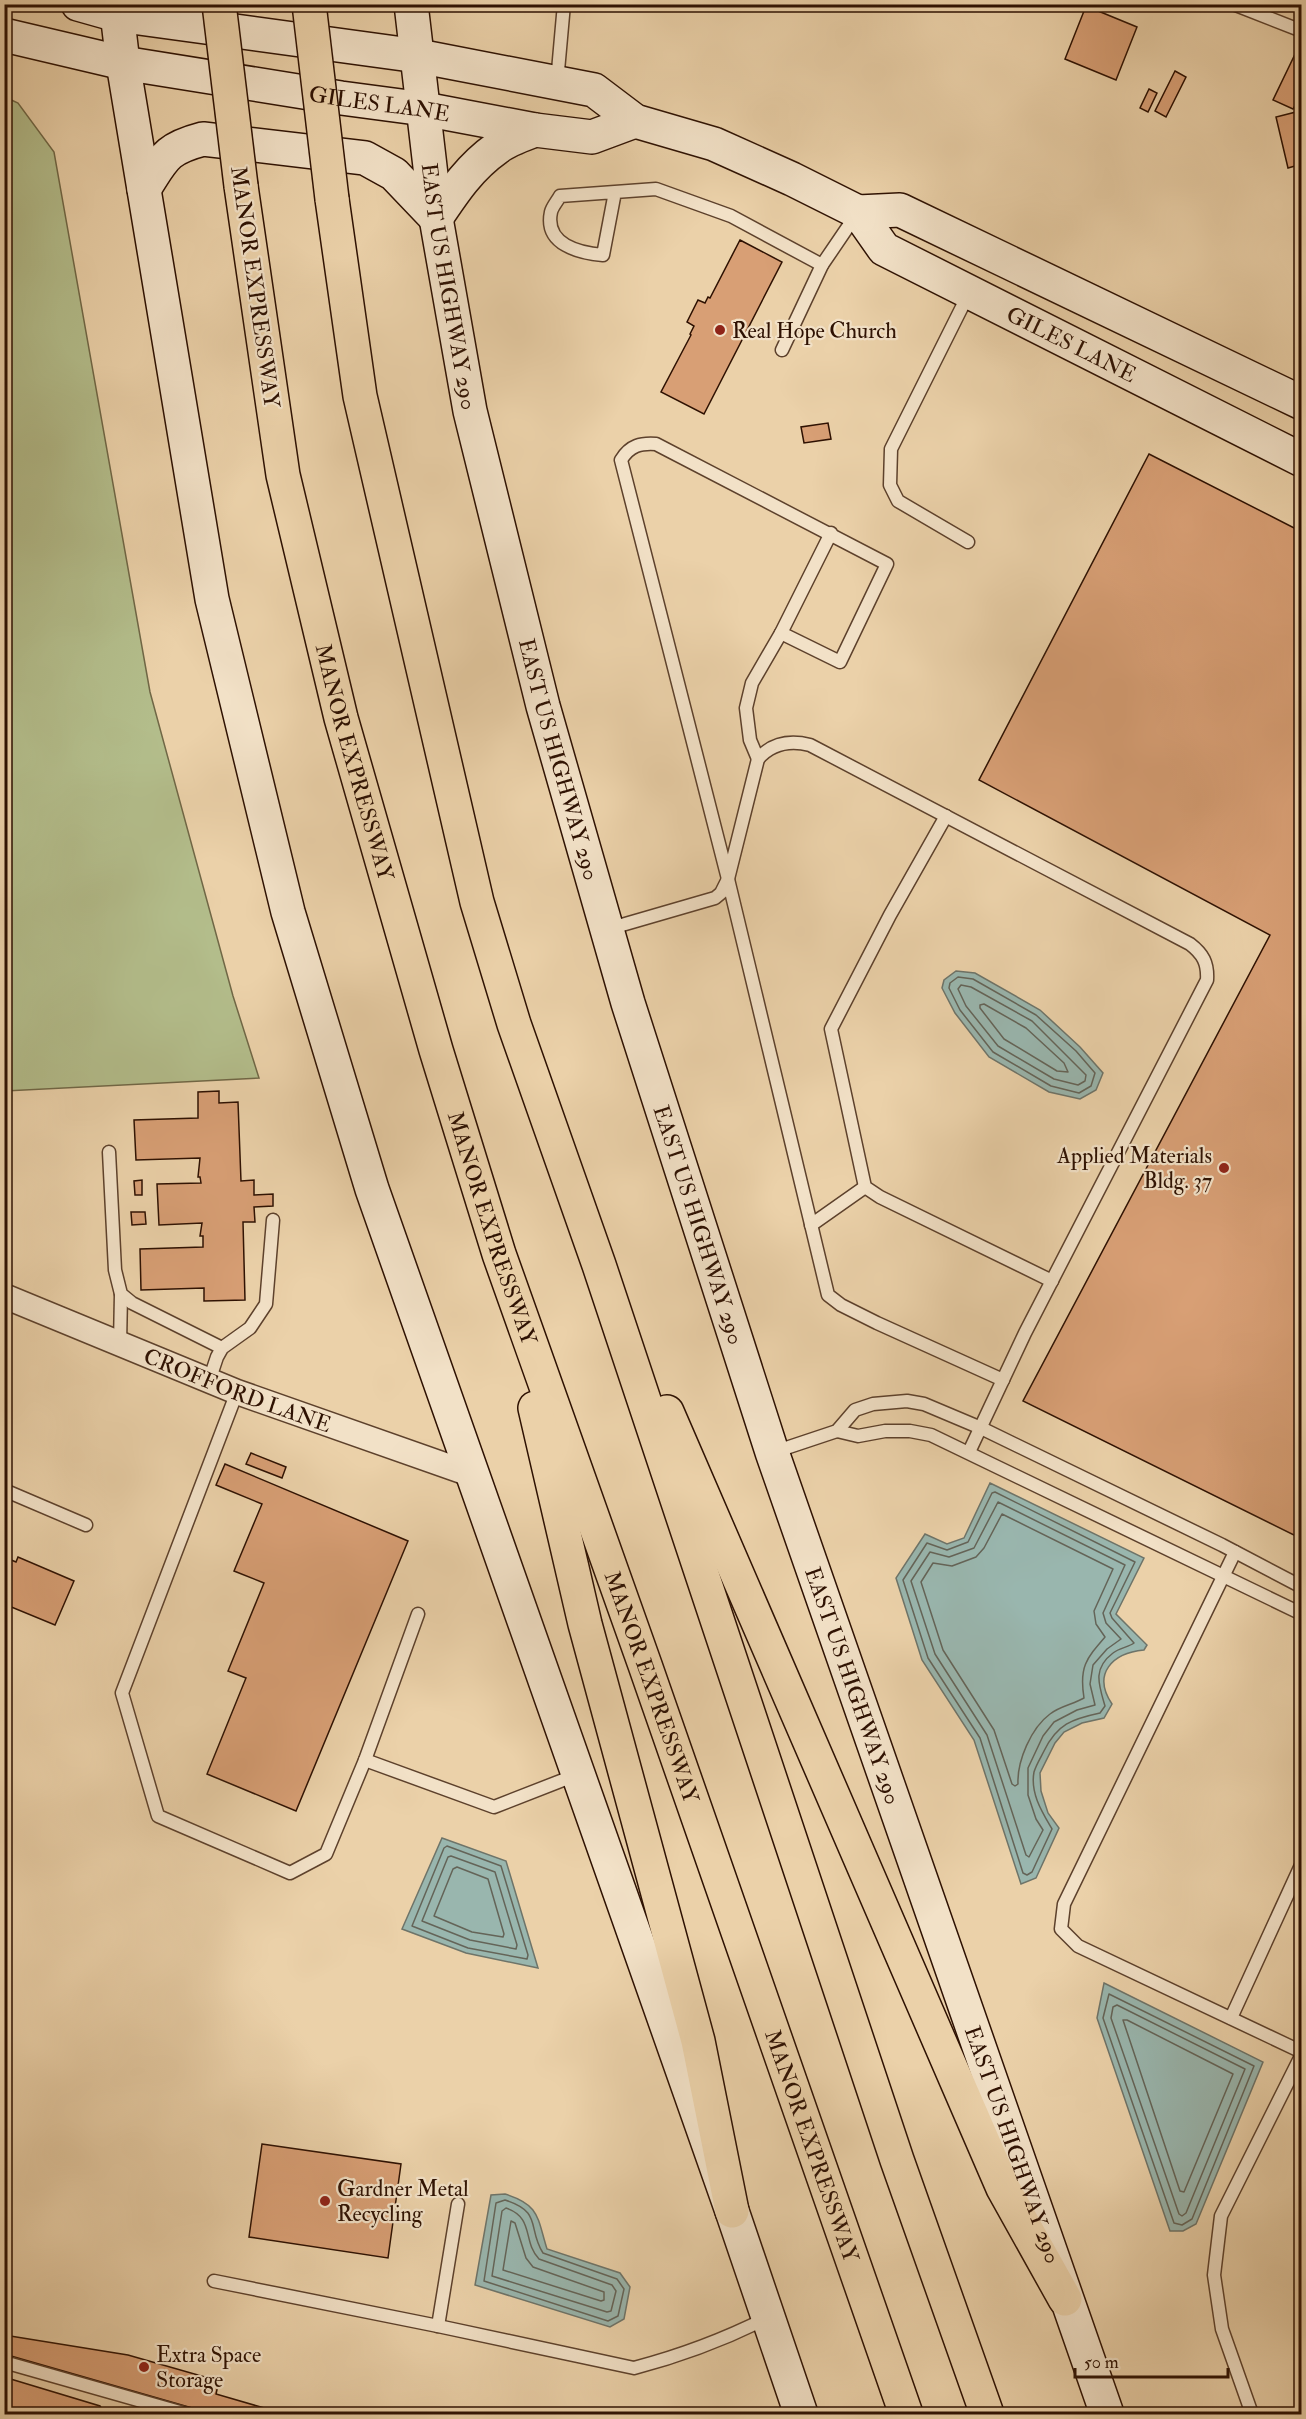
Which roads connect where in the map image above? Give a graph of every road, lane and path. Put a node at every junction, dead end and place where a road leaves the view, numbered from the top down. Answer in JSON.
{"nodes":[{"id":1,"x":78,"y":4,"type":"edge"},
{"id":2,"x":219,"y":4,"type":"edge"},
{"id":3,"x":309,"y":4,"type":"edge"},
{"id":4,"x":411,"y":4,"type":"edge"},
{"id":5,"x":564,"y":4,"type":"edge"},
{"id":6,"x":1233,"y":4,"type":"edge"},
{"id":7,"x":116,"y":10,"type":"edge"},
{"id":8,"x":1302,"y":31,"type":"edge"},
{"id":9,"x":4,"y":35,"type":"edge"},
{"id":10,"x":418,"y":56,"type":"junction"},
{"id":11,"x":123,"y":63,"type":"junction"},
{"id":12,"x":557,"y":83,"type":"junction"},
{"id":13,"x":424,"y":109,"type":"junction"},
{"id":14,"x":635,"y":121,"type":"junction"},
{"id":15,"x":534,"y":130,"type":"junction"},
{"id":16,"x":144,"y":189,"type":"junction"},
{"id":17,"x":615,"y":192,"type":"junction"},
{"id":18,"x":858,"y":212,"type":"junction"},
{"id":19,"x":436,"y":218,"type":"junction"},
{"id":20,"x":822,"y":265,"type":"junction"},
{"id":21,"x":969,"y":292,"type":"junction"},
{"id":22,"x":782,"y":350,"type":"dead end"},
{"id":23,"x":1302,"y":403,"type":"edge"},
{"id":24,"x":1302,"y":460,"type":"edge"},
{"id":25,"x":831,"y":533,"type":"junction"},
{"id":26,"x":968,"y":542,"type":"dead end"},
{"id":27,"x":780,"y":633,"type":"junction"},
{"id":28,"x":758,"y":759,"type":"junction"},
{"id":29,"x":946,"y":816,"type":"junction"},
{"id":30,"x":728,"y":879,"type":"junction"},
{"id":31,"x":607,"y":929,"type":"junction"},
{"id":32,"x":109,"y":1152,"type":"dead end"},
{"id":33,"x":865,"y":1187,"type":"junction"},
{"id":34,"x":273,"y":1220,"type":"dead end"},
{"id":35,"x":811,"y":1225,"type":"junction"},
{"id":36,"x":499,"y":1254,"type":"junction"},
{"id":37,"x":599,"y":1264,"type":"junction"},
{"id":38,"x":1052,"y":1281,"type":"junction"},
{"id":39,"x":121,"y":1294,"type":"junction"},
{"id":40,"x":4,"y":1296,"type":"edge"},
{"id":41,"x":120,"y":1344,"type":"junction"},
{"id":42,"x":222,"y":1348,"type":"junction"},
{"id":43,"x":1003,"y":1380,"type":"junction"},
{"id":44,"x":209,"y":1381,"type":"junction"},
{"id":45,"x":237,"y":1392,"type":"junction"},
{"id":46,"x":981,"y":1428,"type":"junction"},
{"id":47,"x":837,"y":1431,"type":"junction"},
{"id":48,"x":772,"y":1452,"type":"junction"},
{"id":49,"x":969,"y":1452,"type":"junction"},
{"id":50,"x":473,"y":1475,"type":"junction"},
{"id":51,"x":4,"y":1490,"type":"edge"},
{"id":52,"x":86,"y":1525,"type":"dead end"},
{"id":53,"x":1235,"y":1552,"type":"junction"},
{"id":54,"x":1224,"y":1576,"type":"junction"},
{"id":55,"x":1302,"y":1587,"type":"edge"},
{"id":56,"x":418,"y":1614,"type":"dead end"},
{"id":57,"x":1302,"y":1614,"type":"edge"},
{"id":58,"x":365,"y":1760,"type":"junction"},
{"id":59,"x":577,"y":1774,"type":"junction"},
{"id":60,"x":1302,"y":1863,"type":"edge"},
{"id":61,"x":1231,"y":2018,"type":"junction"},
{"id":62,"x":1302,"y":2053,"type":"edge"},
{"id":63,"x":458,"y":2204,"type":"dead end"},
{"id":64,"x":732,"y":2211,"type":"junction"},
{"id":65,"x":214,"y":2281,"type":"dead end"},
{"id":66,"x":1065,"y":2299,"type":"junction"},
{"id":67,"x":768,"y":2318,"type":"junction"},
{"id":68,"x":438,"y":2326,"type":"junction"},
{"id":69,"x":4,"y":2362,"type":"edge"},
{"id":70,"x":187,"y":2415,"type":"edge"},
{"id":71,"x":801,"y":2415,"type":"edge"},
{"id":72,"x":906,"y":2415,"type":"edge"},
{"id":73,"x":987,"y":2415,"type":"edge"},
{"id":74,"x":1107,"y":2415,"type":"edge"},
{"id":75,"x":1252,"y":2415,"type":"edge"}],
"edges":[{"from":1,"to":7,"type":"main road","name":"GILES LANE"},
{"from":2,"to":36,"type":"highway","name":"MANOR EXPRESSWAY","bridge":true},
{"from":3,"to":37,"type":"highway","bridge":true},
{"from":4,"to":10,"type":"main road","name":"EAST US HIGHWAY 290"},
{"from":5,"to":12,"type":"lane"},
{"from":6,"to":8,"type":"lane"},
{"from":7,"to":10,"type":"main road","name":"GILES LANE"},
{"from":7,"to":11,"type":"main road"},
{"from":9,"to":11,"type":"main road","name":"GILES LANE"},
{"from":10,"to":12,"type":"main road","name":"GILES LANE"},
{"from":10,"to":13,"type":"main road","name":"EAST US HIGHWAY 290"},
{"from":11,"to":13,"type":"main road","name":"GILES LANE"},
{"from":11,"to":16,"type":"main road"},
{"from":12,"to":14,"type":"main road","name":"GILES LANE"},
{"from":13,"to":15,"type":"main road","name":"GILES LANE"},
{"from":13,"to":19,"type":"main road","name":"EAST US HIGHWAY 290"},
{"from":14,"to":15,"type":"main road","name":"GILES LANE"},
{"from":14,"to":18,"type":"main road","name":"GILES LANE"},
{"from":15,"to":19,"type":"main road"},
{"from":16,"to":19,"type":"main road"},
{"from":16,"to":50,"type":"main road"},
{"from":17,"to":17,"type":"lane"},
{"from":17,"to":20,"type":"lane"},
{"from":18,"to":20,"type":"lane"},
{"from":18,"to":21,"type":"main road","name":"GILES LANE"},
{"from":18,"to":23,"type":"main road","name":"GILES LANE"},
{"from":19,"to":31,"type":"main road","name":"EAST US HIGHWAY 290"},
{"from":20,"to":22,"type":"lane"},
{"from":21,"to":24,"type":"main road","name":"GILES LANE"},
{"from":21,"to":26,"type":"lane"},
{"from":25,"to":27,"type":"lane"},
{"from":25,"to":27,"type":"lane"},
{"from":25,"to":30,"type":"lane"},
{"from":27,"to":28,"type":"lane"},
{"from":28,"to":29,"type":"lane"},
{"from":28,"to":30,"type":"lane"},
{"from":29,"to":33,"type":"lane"},
{"from":29,"to":38,"type":"lane"},
{"from":30,"to":31,"type":"lane"},
{"from":30,"to":35,"type":"lane"},
{"from":31,"to":48,"type":"main road","name":"EAST US HIGHWAY 290"},
{"from":32,"to":39,"type":"lane"},
{"from":33,"to":35,"type":"lane"},
{"from":33,"to":38,"type":"lane"},
{"from":34,"to":42,"type":"lane"},
{"from":35,"to":43,"type":"lane"},
{"from":36,"to":64,"type":"highway"},
{"from":36,"to":72,"type":"highway","name":"MANOR EXPRESSWAY"},
{"from":37,"to":66,"type":"highway"},
{"from":37,"to":73,"type":"highway"},
{"from":38,"to":43,"type":"lane"},
{"from":39,"to":41,"type":"lane"},
{"from":39,"to":42,"type":"lane"},
{"from":40,"to":41,"type":"street","name":"CROFFORD LANE"},
{"from":41,"to":44,"type":"street","name":"CROFFORD LANE"},
{"from":42,"to":44,"type":"lane"},
{"from":43,"to":46,"type":"lane"},
{"from":44,"to":45,"type":"street","name":"CROFFORD LANE"},
{"from":45,"to":50,"type":"street","name":"CROFFORD LANE"},
{"from":45,"to":58,"type":"lane"},
{"from":46,"to":47,"type":"lane"},
{"from":46,"to":49,"type":"lane"},
{"from":46,"to":53,"type":"lane"},
{"from":47,"to":48,"type":"lane"},
{"from":47,"to":49,"type":"lane"},
{"from":48,"to":66,"type":"main road","name":"EAST US HIGHWAY 290"},
{"from":49,"to":54,"type":"lane"},
{"from":50,"to":59,"type":"main road"},
{"from":51,"to":52,"type":"lane"},
{"from":53,"to":54,"type":"lane"},
{"from":53,"to":55,"type":"lane"},
{"from":54,"to":57,"type":"lane"},
{"from":54,"to":61,"type":"lane"},
{"from":56,"to":58,"type":"lane"},
{"from":58,"to":59,"type":"lane"},
{"from":59,"to":64,"type":"main road"},
{"from":60,"to":61,"type":"lane"},
{"from":61,"to":62,"type":"lane"},
{"from":62,"to":75,"type":"lane"},
{"from":63,"to":68,"type":"lane"},
{"from":64,"to":67,"type":"main road"},
{"from":65,"to":68,"type":"lane"},
{"from":66,"to":74,"type":"main road","name":"EAST US HIGHWAY 290"},
{"from":67,"to":68,"type":"lane"},
{"from":67,"to":71,"type":"main road"},
{"from":69,"to":70,"type":"lane"}]}
